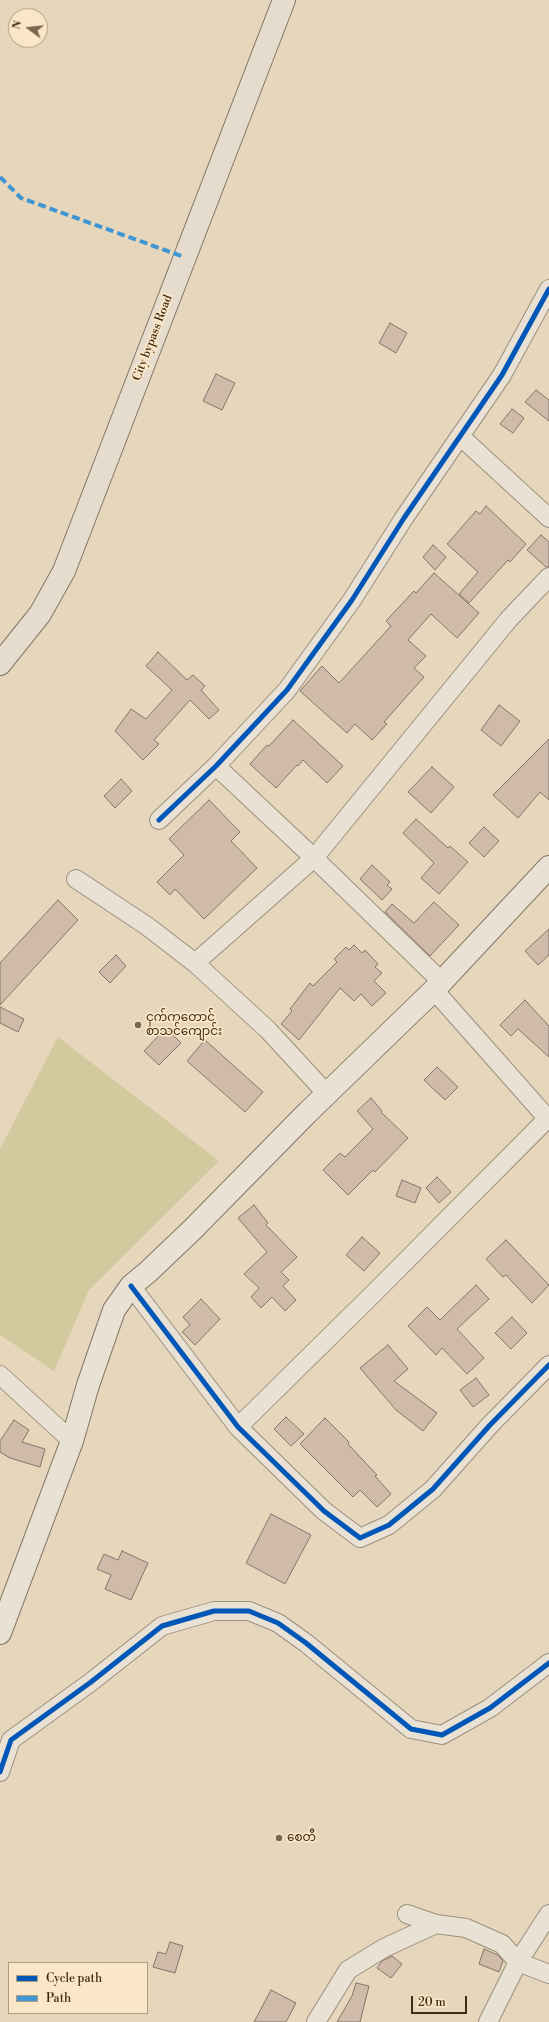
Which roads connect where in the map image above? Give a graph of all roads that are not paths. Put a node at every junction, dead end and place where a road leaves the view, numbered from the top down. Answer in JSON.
{"nodes":[{"id":1,"x":284,"y":0,"type":"edge"},
{"id":2,"x":549,"y":289,"type":"edge"},
{"id":3,"x":460,"y":436,"type":"junction"},
{"id":4,"x":549,"y":518,"type":"edge"},
{"id":5,"x":549,"y":577,"type":"edge"},
{"id":6,"x":0,"y":664,"type":"edge"},
{"id":7,"x":216,"y":766,"type":"junction"},
{"id":8,"x":158,"y":820,"type":"dead end"},
{"id":9,"x":314,"y":858,"type":"junction"},
{"id":10,"x":549,"y":867,"type":"edge"},
{"id":11,"x":76,"y":879,"type":"dead end"},
{"id":12,"x":196,"y":963,"type":"junction"},
{"id":13,"x":438,"y":986,"type":"junction"},
{"id":14,"x":327,"y":1094,"type":"junction"},
{"id":15,"x":549,"y":1119,"type":"edge"},
{"id":16,"x":131,"y":1286,"type":"junction"},
{"id":17,"x":549,"y":1365,"type":"edge"},
{"id":18,"x":0,"y":1375,"type":"edge"},
{"id":19,"x":238,"y":1427,"type":"junction"},
{"id":20,"x":72,"y":1441,"type":"junction"},
{"id":21,"x":0,"y":1633,"type":"edge"},
{"id":22,"x":549,"y":1663,"type":"edge"},
{"id":23,"x":0,"y":1772,"type":"edge"},
{"id":24,"x":407,"y":1914,"type":"dead end"},
{"id":25,"x":549,"y":1914,"type":"edge"},
{"id":26,"x":436,"y":1924,"type":"junction"},
{"id":27,"x":518,"y":1962,"type":"junction"},
{"id":28,"x":549,"y":1974,"type":"edge"},
{"id":29,"x":316,"y":2022,"type":"edge"},
{"id":30,"x":488,"y":2022,"type":"edge"}],
"edges":[{"from":1,"to":6,"type":"main road","name":"City bypass Road"},
{"from":2,"to":3,"type":"street"},
{"from":3,"to":4,"type":"street"},
{"from":3,"to":7,"type":"street"},
{"from":5,"to":9,"type":"street"},
{"from":7,"to":8,"type":"street"},
{"from":7,"to":9,"type":"street"},
{"from":9,"to":12,"type":"street"},
{"from":9,"to":13,"type":"street"},
{"from":10,"to":13,"type":"main road"},
{"from":11,"to":12,"type":"street"},
{"from":12,"to":14,"type":"street"},
{"from":13,"to":14,"type":"main road"},
{"from":13,"to":15,"type":"street"},
{"from":14,"to":16,"type":"main road"},
{"from":15,"to":19,"type":"street"},
{"from":16,"to":19,"type":"street"},
{"from":16,"to":20,"type":"main road"},
{"from":17,"to":19,"type":"street"},
{"from":18,"to":20,"type":"street"},
{"from":20,"to":21,"type":"main road"},
{"from":22,"to":23,"type":"street"},
{"from":24,"to":26,"type":"street"},
{"from":25,"to":27,"type":"street"},
{"from":26,"to":27,"type":"street"},
{"from":26,"to":29,"type":"street"},
{"from":27,"to":28,"type":"street"},
{"from":27,"to":30,"type":"street"}]}
